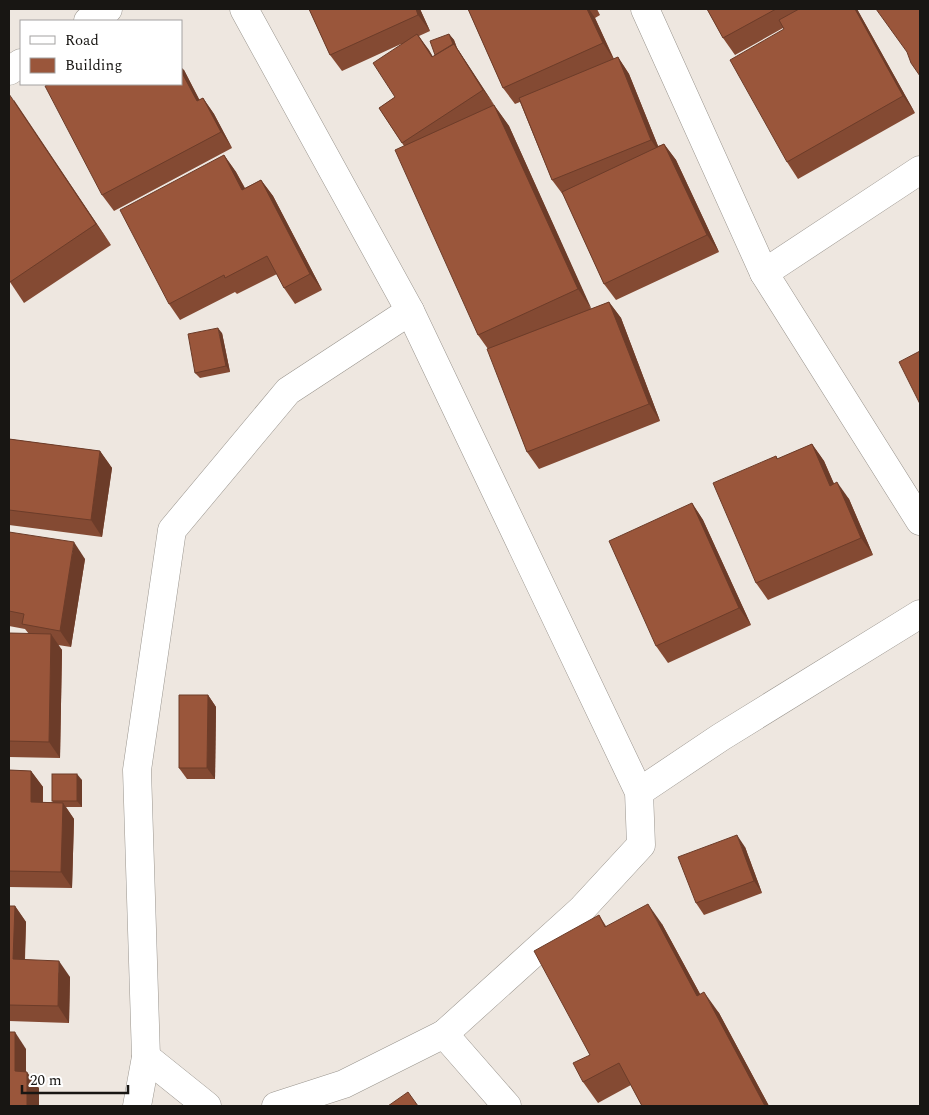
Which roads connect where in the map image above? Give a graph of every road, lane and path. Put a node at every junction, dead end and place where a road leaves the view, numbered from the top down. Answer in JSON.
{"nodes":[{"id":1,"x":108,"y":9,"type":"edge"},
{"id":2,"x":244,"y":9,"type":"edge"},
{"id":3,"x":645,"y":9,"type":"edge"},
{"id":4,"x":90,"y":20,"type":"edge"},
{"id":5,"x":20,"y":64,"type":"edge"},
{"id":6,"x":9,"y":71,"type":"edge"},
{"id":7,"x":920,"y":170,"type":"edge"},
{"id":8,"x":764,"y":272,"type":"junction"},
{"id":9,"x":410,"y":311,"type":"junction"},
{"id":10,"x":920,"y":521,"type":"edge"},
{"id":11,"x":920,"y":614,"type":"edge"},
{"id":12,"x":639,"y":792,"type":"junction"},
{"id":13,"x":444,"y":1034,"type":"junction"},
{"id":14,"x":146,"y":1057,"type":"junction"},
{"id":15,"x":137,"y":1106,"type":"edge"},
{"id":16,"x":207,"y":1106,"type":"edge"},
{"id":17,"x":276,"y":1106,"type":"edge"},
{"id":18,"x":507,"y":1106,"type":"edge"}],
"edges":[{"from":1,"to":4,"type":"street"},
{"from":2,"to":9,"type":"street"},
{"from":3,"to":8,"type":"street"},
{"from":5,"to":6,"type":"street"},
{"from":7,"to":8,"type":"street"},
{"from":8,"to":10,"type":"street"},
{"from":9,"to":12,"type":"street"},
{"from":9,"to":14,"type":"street"},
{"from":11,"to":12,"type":"street"},
{"from":12,"to":13,"type":"street"},
{"from":13,"to":17,"type":"street"},
{"from":13,"to":18,"type":"street"},
{"from":14,"to":15,"type":"street"},
{"from":14,"to":16,"type":"street"}]}
